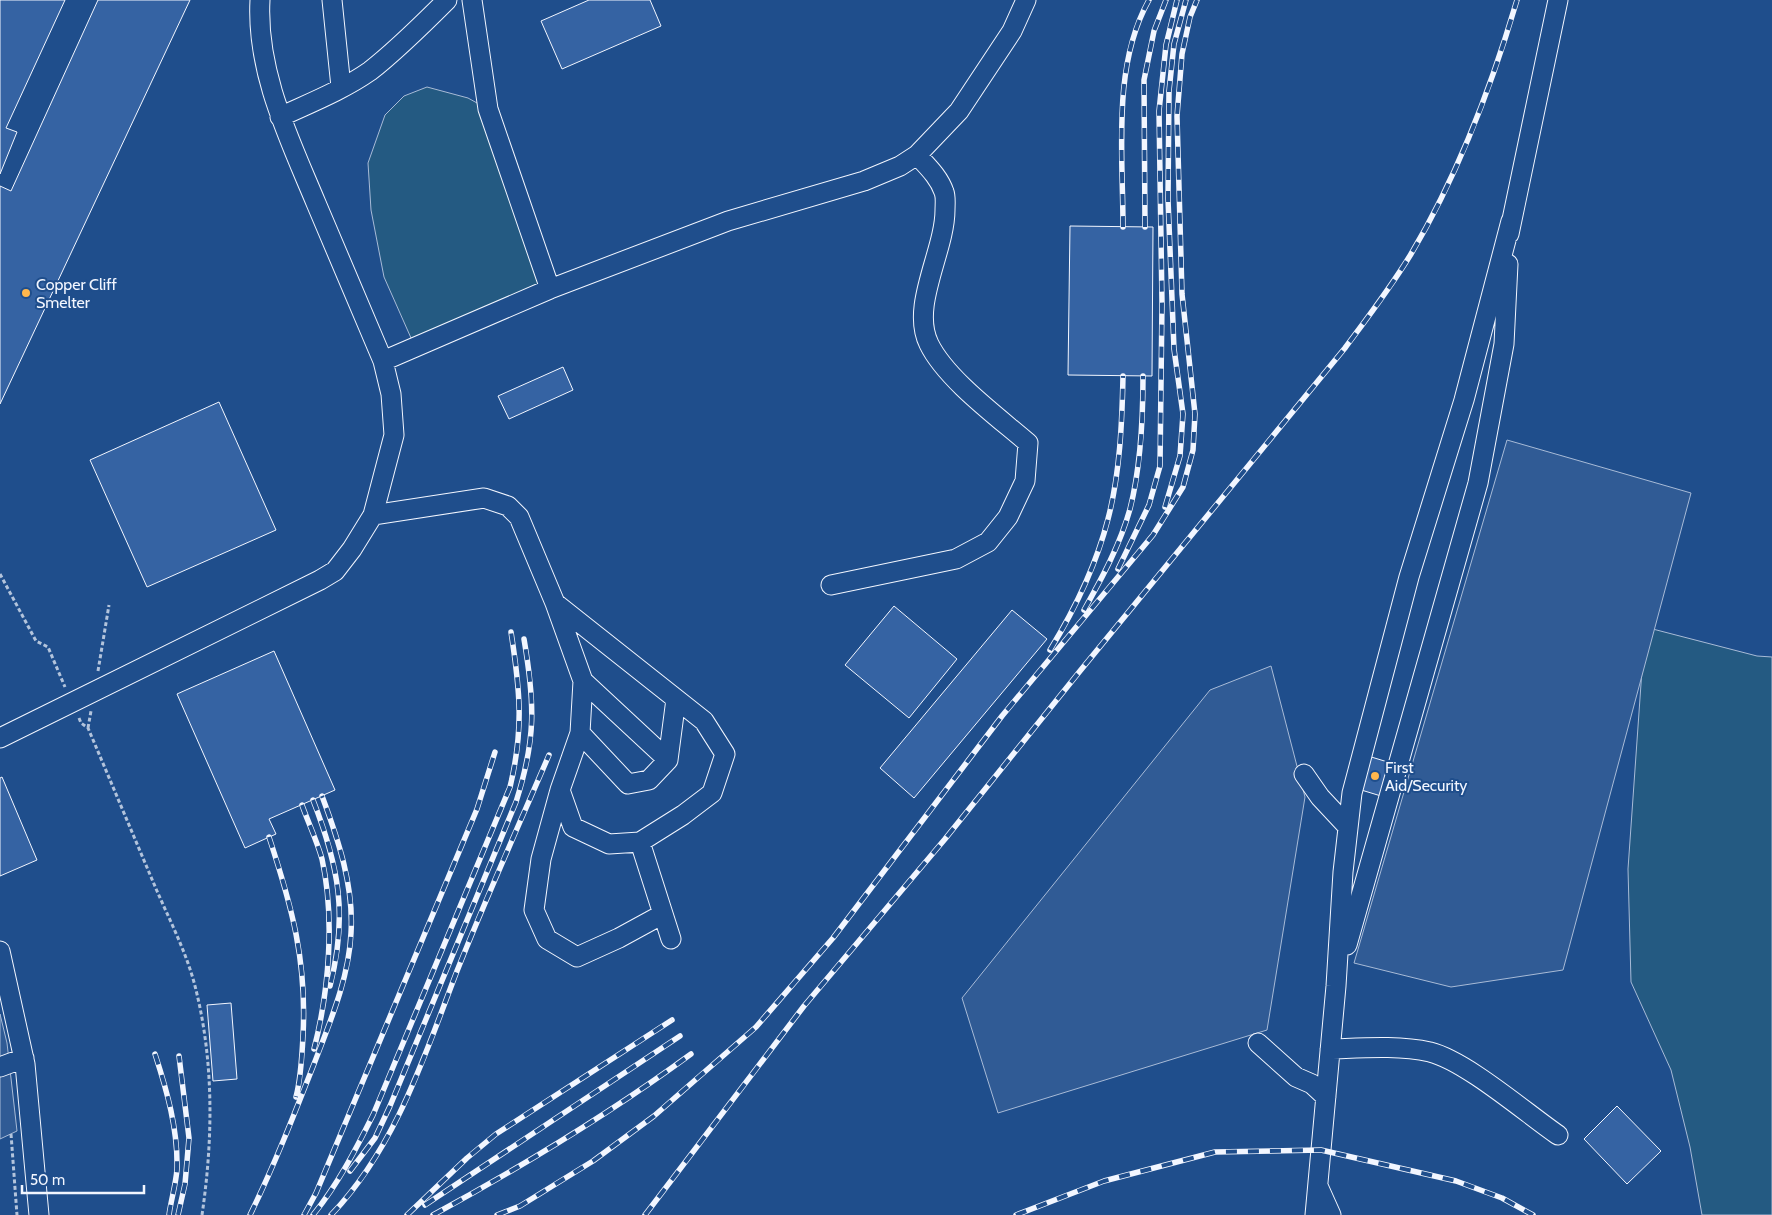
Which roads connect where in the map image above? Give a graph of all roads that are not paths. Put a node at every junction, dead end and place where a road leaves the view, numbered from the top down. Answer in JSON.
{"nodes":[{"id":1,"x":260,"y":0,"type":"edge"},
{"id":2,"x":332,"y":0,"type":"edge"},
{"id":3,"x":446,"y":0,"type":"edge"},
{"id":4,"x":472,"y":0,"type":"edge"},
{"id":5,"x":1026,"y":0,"type":"edge"},
{"id":6,"x":1558,"y":0,"type":"edge"},
{"id":7,"x":341,"y":87,"type":"junction"},
{"id":8,"x":280,"y":117,"type":"junction"},
{"id":9,"x":917,"y":155,"type":"junction"},
{"id":10,"x":1510,"y":223,"type":"junction"},
{"id":11,"x":550,"y":289,"type":"junction"},
{"id":12,"x":382,"y":361,"type":"junction"},
{"id":13,"x":373,"y":515,"type":"junction"},
{"id":14,"x":831,"y":586,"type":"dead end"},
{"id":15,"x":555,"y":604,"type":"junction"},
{"id":16,"x":583,"y":681,"type":"junction"},
{"id":17,"x":676,"y":699,"type":"junction"},
{"id":18,"x":580,"y":734,"type":"junction"},
{"id":19,"x":0,"y":738,"type":"edge"},
{"id":20,"x":668,"y":760,"type":"junction"},
{"id":21,"x":1304,"y":774,"type":"dead end"},
{"id":22,"x":560,"y":790,"type":"junction"},
{"id":23,"x":1348,"y":827,"type":"junction"},
{"id":24,"x":640,"y":842,"type":"junction"},
{"id":25,"x":663,"y":914,"type":"junction"},
{"id":26,"x":671,"y":939,"type":"dead end"},
{"id":27,"x":0,"y":951,"type":"edge"},
{"id":28,"x":1336,"y":986,"type":"junction"},
{"id":29,"x":1258,"y":1043,"type":"dead end"},
{"id":30,"x":1330,"y":1049,"type":"junction"},
{"id":31,"x":24,"y":1058,"type":"junction"},
{"id":32,"x":0,"y":1067,"type":"edge"},
{"id":33,"x":1326,"y":1097,"type":"junction"},
{"id":34,"x":1558,"y":1136,"type":"dead end"},
{"id":35,"x":1318,"y":1185,"type":"junction"},
{"id":36,"x":39,"y":1215,"type":"edge"},
{"id":37,"x":1315,"y":1215,"type":"edge"},
{"id":38,"x":1331,"y":1215,"type":"edge"}],
"edges":[{"from":1,"to":8,"type":"street"},
{"from":2,"to":7,"type":"street"},
{"from":3,"to":7,"type":"street"},
{"from":4,"to":11,"type":"street"},
{"from":5,"to":9,"type":"street"},
{"from":6,"to":10,"type":"street"},
{"from":7,"to":8,"type":"street"},
{"from":8,"to":12,"type":"street"},
{"from":9,"to":11,"type":"street"},
{"from":9,"to":14,"type":"street"},
{"from":10,"to":23,"type":"street"},
{"from":10,"to":28,"type":"street"},
{"from":11,"to":12,"type":"street"},
{"from":12,"to":13,"type":"street"},
{"from":13,"to":15,"type":"street"},
{"from":13,"to":19,"type":"street"},
{"from":15,"to":16,"type":"street"},
{"from":15,"to":17,"type":"street"},
{"from":16,"to":18,"type":"street"},
{"from":16,"to":20,"type":"street"},
{"from":17,"to":20,"type":"street"},
{"from":17,"to":24,"type":"street"},
{"from":18,"to":20,"type":"street"},
{"from":18,"to":22,"type":"street"},
{"from":21,"to":23,"type":"street"},
{"from":22,"to":24,"type":"street"},
{"from":22,"to":25,"type":"street"},
{"from":23,"to":28,"type":"street"},
{"from":24,"to":25,"type":"street"},
{"from":25,"to":26,"type":"street"},
{"from":27,"to":31,"type":"street"},
{"from":28,"to":30,"type":"street"},
{"from":29,"to":33,"type":"street"},
{"from":30,"to":33,"type":"street"},
{"from":30,"to":34,"type":"street"},
{"from":31,"to":32,"type":"street"},
{"from":31,"to":36,"type":"street"},
{"from":33,"to":35,"type":"street"},
{"from":35,"to":37,"type":"street"},
{"from":35,"to":38,"type":"street"}]}
